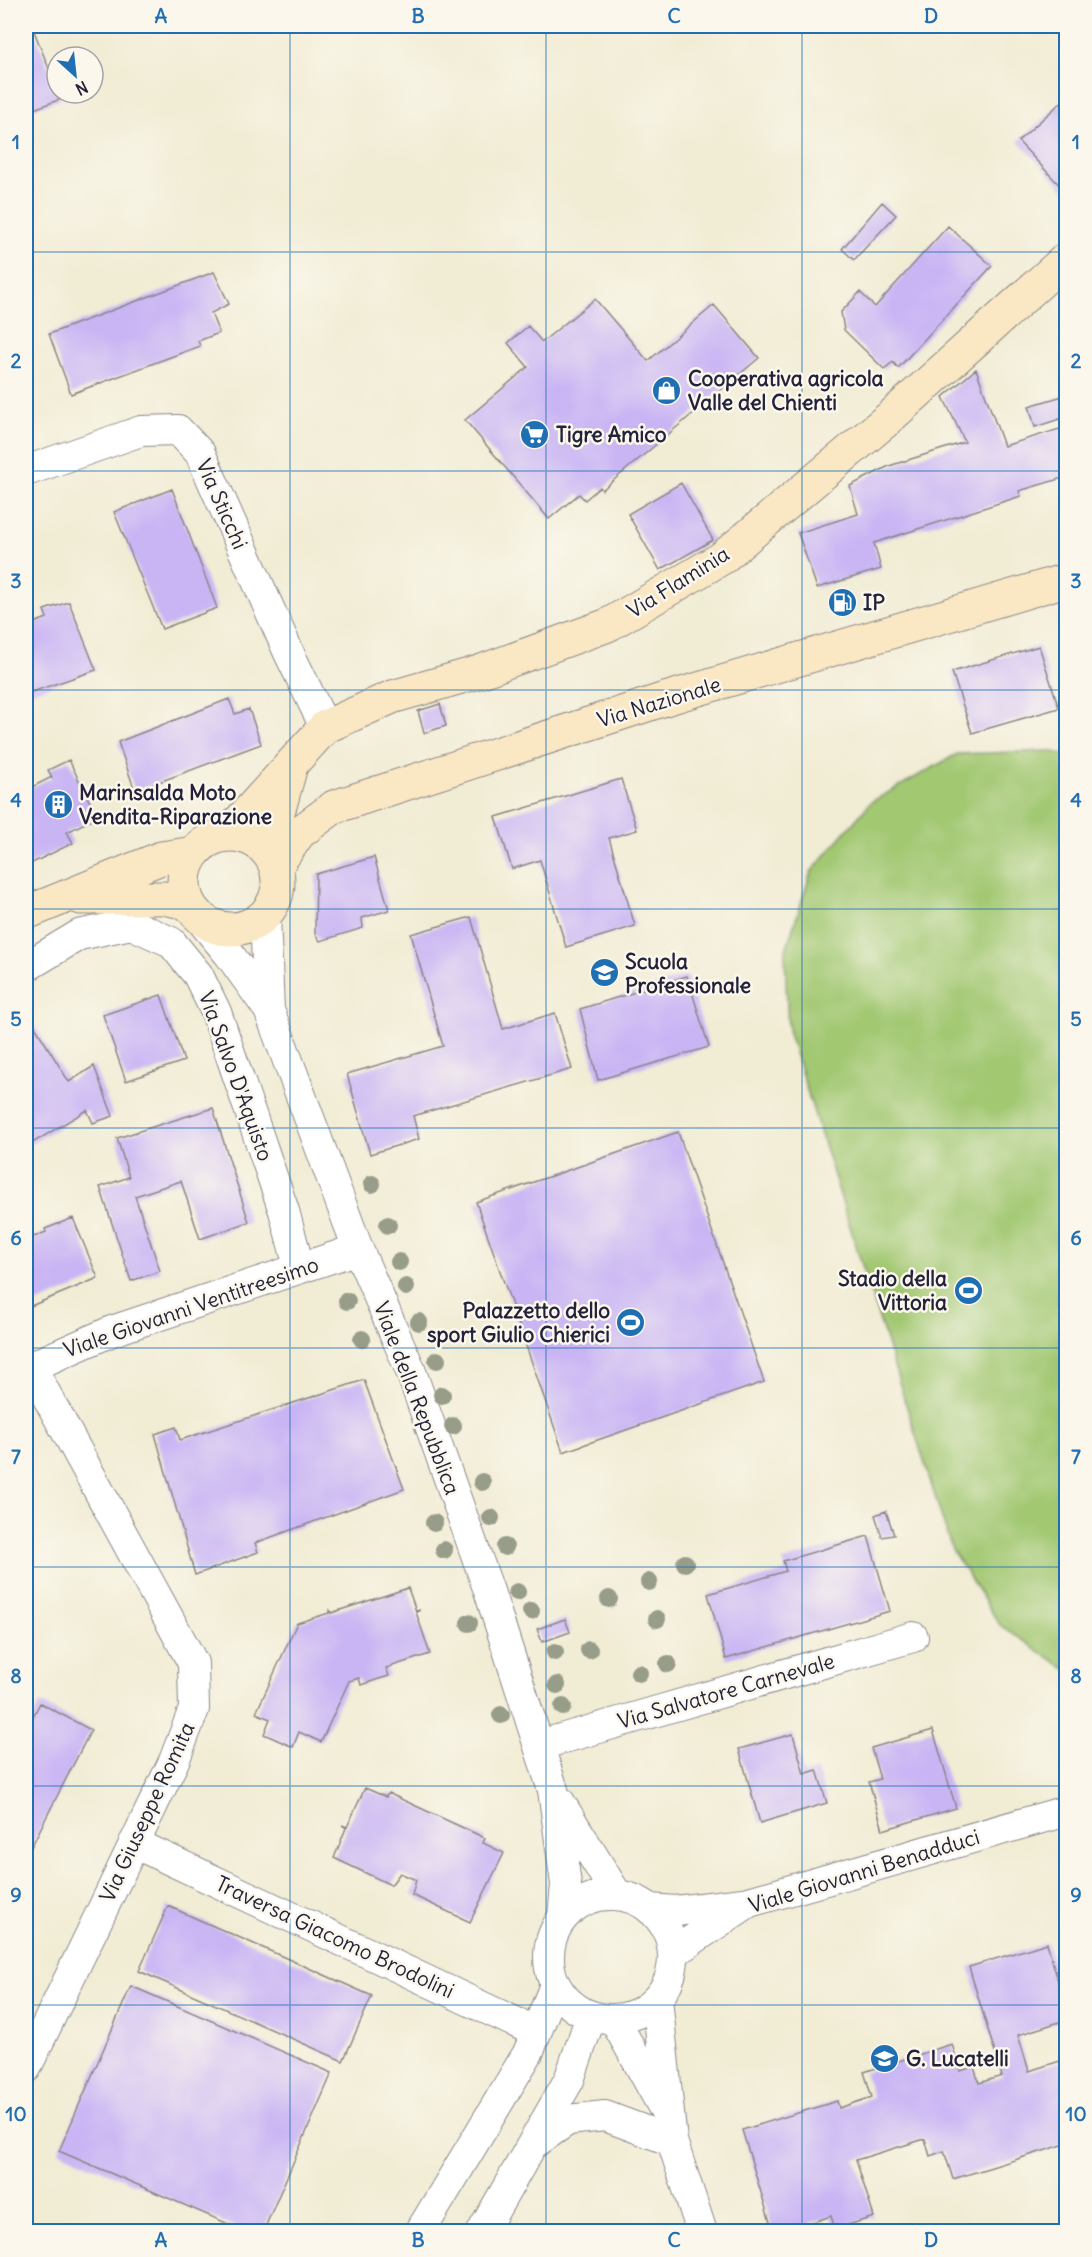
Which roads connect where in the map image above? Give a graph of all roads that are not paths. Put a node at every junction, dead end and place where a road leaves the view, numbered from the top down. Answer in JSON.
{"nodes":[{"id":1,"x":1066,"y":259,"type":"edge"},
{"id":2,"x":26,"y":471,"type":"edge"},
{"id":3,"x":1066,"y":580,"type":"edge"},
{"id":4,"x":325,"y":727,"type":"junction"},
{"id":5,"x":292,"y":765,"type":"junction"},
{"id":6,"x":227,"y":835,"type":"junction"},
{"id":7,"x":194,"y":853,"type":"junction"},
{"id":8,"x":272,"y":859,"type":"junction"},
{"id":9,"x":64,"y":898,"type":"junction"},
{"id":10,"x":194,"y":911,"type":"junction"},
{"id":11,"x":26,"y":914,"type":"edge"},
{"id":12,"x":265,"y":916,"type":"junction"},
{"id":13,"x":26,"y":967,"type":"edge"},
{"id":14,"x":269,"y":1010,"type":"junction"},
{"id":15,"x":358,"y":1249,"type":"junction"},
{"id":16,"x":299,"y":1267,"type":"junction"},
{"id":17,"x":28,"y":1367,"type":"edge"},
{"id":18,"x":913,"y":1637,"type":"dead end"},
{"id":19,"x":540,"y":1745,"type":"junction"},
{"id":20,"x":553,"y":1790,"type":"junction"},
{"id":21,"x":1066,"y":1810,"type":"edge"},
{"id":22,"x":134,"y":1843,"type":"junction"},
{"id":23,"x":617,"y":1895,"type":"junction"},
{"id":24,"x":749,"y":1902,"type":"junction"},
{"id":25,"x":650,"y":1909,"type":"junction"},
{"id":26,"x":562,"y":1918,"type":"junction"},
{"id":27,"x":673,"y":1953,"type":"junction"},
{"id":28,"x":555,"y":1985,"type":"junction"},
{"id":29,"x":657,"y":1999,"type":"junction"},
{"id":30,"x":603,"y":2018,"type":"junction"},
{"id":31,"x":536,"y":2032,"type":"junction"},
{"id":32,"x":26,"y":2068,"type":"edge"},
{"id":33,"x":670,"y":2128,"type":"junction"},
{"id":34,"x":536,"y":2142,"type":"junction"},
{"id":35,"x":420,"y":2232,"type":"edge"},
{"id":36,"x":482,"y":2232,"type":"edge"},
{"id":37,"x":702,"y":2232,"type":"edge"}],
"edges":[{"from":1,"to":4,"type":"main road","name":"Via Flaminia"},
{"from":2,"to":4,"type":"street","name":"Via Sticchi"},
{"from":3,"to":8,"type":"main road","name":"Via Nazionale"},
{"from":4,"to":5,"type":"main road","name":"Via Flaminia"},
{"from":5,"to":6,"type":"main road","name":"Via Flaminia"},
{"from":5,"to":8,"type":"main road","name":"Via Flaminia"},
{"from":6,"to":7,"type":"main road"},
{"from":6,"to":8,"type":"main road"},
{"from":7,"to":9,"type":"main road"},
{"from":7,"to":10,"type":"main road"},
{"from":8,"to":12,"type":"main road"},
{"from":9,"to":10,"type":"main road"},
{"from":9,"to":11,"type":"main road"},
{"from":10,"to":12,"type":"main road"},
{"from":10,"to":14,"type":"street","name":"Viale della Repubblica"},
{"from":12,"to":14,"type":"street","name":"Viale della Repubblica"},
{"from":13,"to":16,"type":"street","name":"Via Salvo D'Aquisto"},
{"from":14,"to":15,"type":"street","name":"Viale della Repubblica"},
{"from":15,"to":16,"type":"street","name":"Viale Giovanni Ventitreesimo"},
{"from":15,"to":19,"type":"street","name":"Viale della Repubblica"},
{"from":16,"to":17,"type":"street","name":"Viale Giovanni Ventitreesimo"},
{"from":17,"to":22,"type":"street","name":"Via Giuseppe Romita"},
{"from":18,"to":19,"type":"street","name":"Via Salvatore Carnevale"},
{"from":19,"to":20,"type":"street","name":"Viale della Repubblica"},
{"from":20,"to":23,"type":"street","name":"Viale della Repubblica"},
{"from":20,"to":26,"type":"street","name":"Viale della Repubblica"},
{"from":21,"to":24,"type":"street","name":"Viale Giovanni Benadduci"},
{"from":22,"to":31,"type":"street","name":"Traversa Giacomo Brodolini"},
{"from":22,"to":32,"type":"street","name":"Via Giuseppe Romita"},
{"from":23,"to":25,"type":"street"},
{"from":23,"to":26,"type":"street"},
{"from":24,"to":25,"type":"street"},
{"from":24,"to":27,"type":"street","name":"Viale Giovanni Benadduci"},
{"from":25,"to":27,"type":"street"},
{"from":26,"to":28,"type":"street"},
{"from":27,"to":29,"type":"street"},
{"from":28,"to":30,"type":"street"},
{"from":28,"to":31,"type":"street"},
{"from":29,"to":30,"type":"street"},
{"from":29,"to":33,"type":"street"},
{"from":30,"to":33,"type":"street"},
{"from":30,"to":34,"type":"street"},
{"from":31,"to":35,"type":"street"},
{"from":33,"to":34,"type":"street"},
{"from":33,"to":37,"type":"street"},
{"from":34,"to":36,"type":"street"}]}
